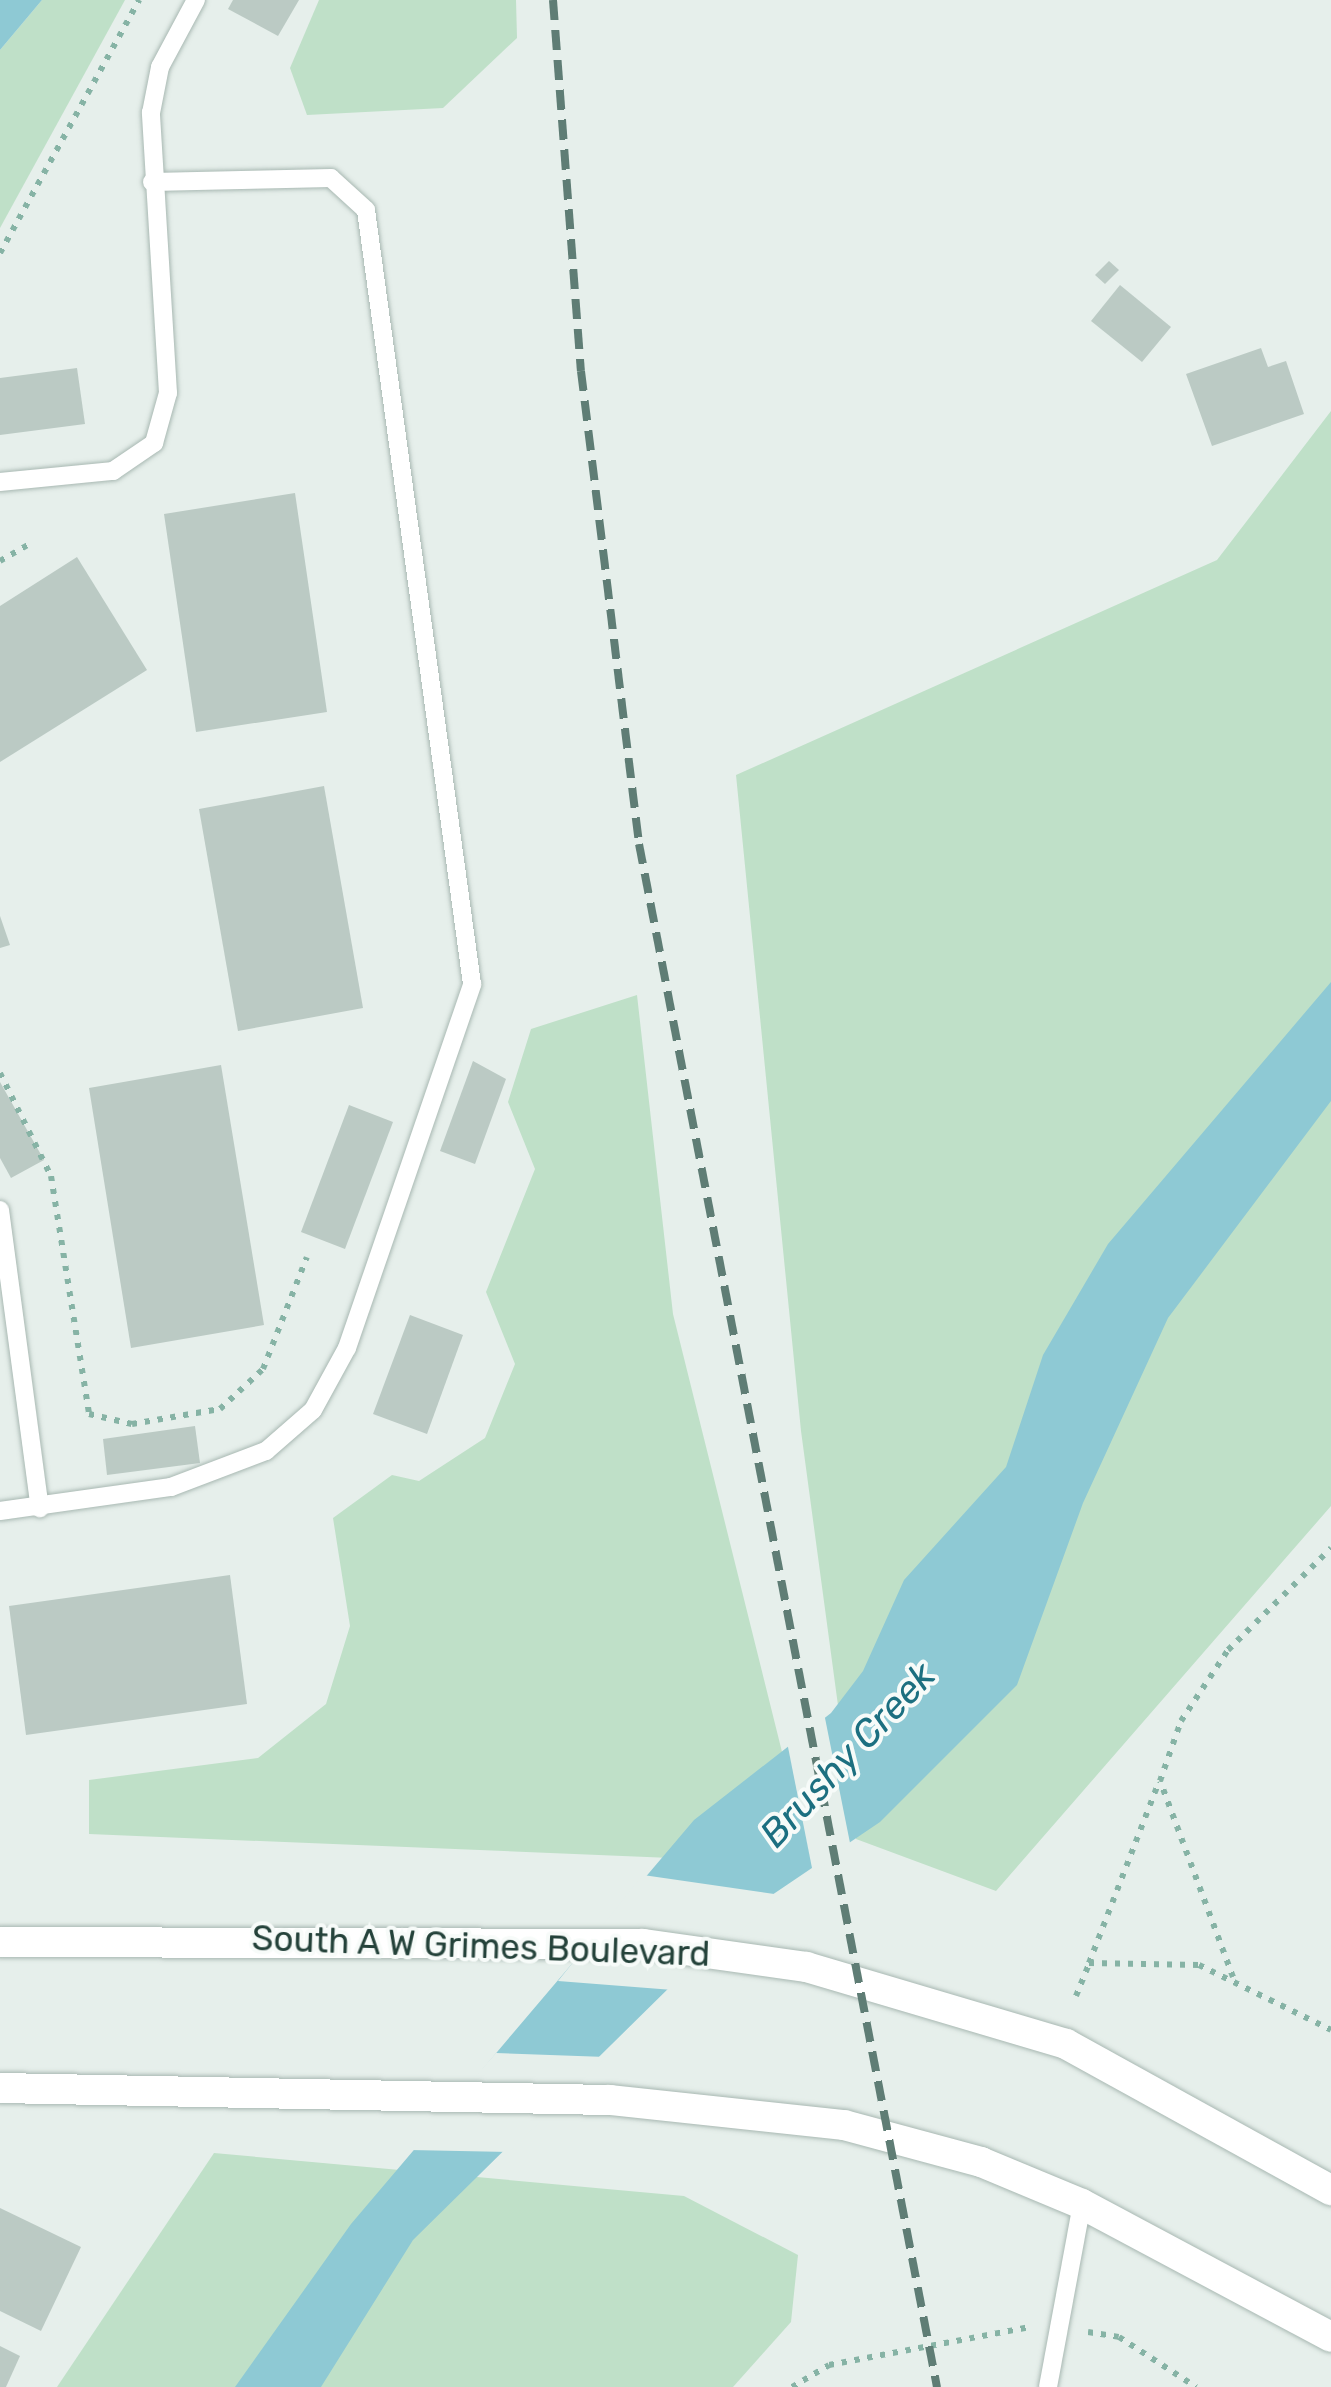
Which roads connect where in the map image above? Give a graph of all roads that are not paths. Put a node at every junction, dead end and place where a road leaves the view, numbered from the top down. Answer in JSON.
{"nodes":[{"id":1,"x":196,"y":0,"type":"edge"},
{"id":2,"x":152,"y":182,"type":"junction"},
{"id":3,"x":0,"y":482,"type":"edge"},
{"id":4,"x":0,"y":1210,"type":"edge"},
{"id":5,"x":40,"y":1508,"type":"junction"},
{"id":6,"x":0,"y":1512,"type":"edge"},
{"id":7,"x":0,"y":1942,"type":"edge"},
{"id":8,"x":0,"y":2088,"type":"edge"},
{"id":9,"x":1331,"y":2190,"type":"edge"},
{"id":10,"x":1082,"y":2204,"type":"junction"},
{"id":11,"x":1331,"y":2336,"type":"edge"},
{"id":12,"x":1048,"y":2387,"type":"edge"}],
"edges":[{"from":1,"to":2,"type":"lane"},
{"from":2,"to":3,"type":"lane"},
{"from":2,"to":5,"type":"lane"},
{"from":4,"to":5,"type":"lane"},
{"from":5,"to":6,"type":"lane"},
{"from":7,"to":9,"type":"main road","name":"South A W Grimes Boulevard"},
{"from":8,"to":10,"type":"main road"},
{"from":10,"to":11,"type":"main road"},
{"from":10,"to":12,"type":"lane"}]}
